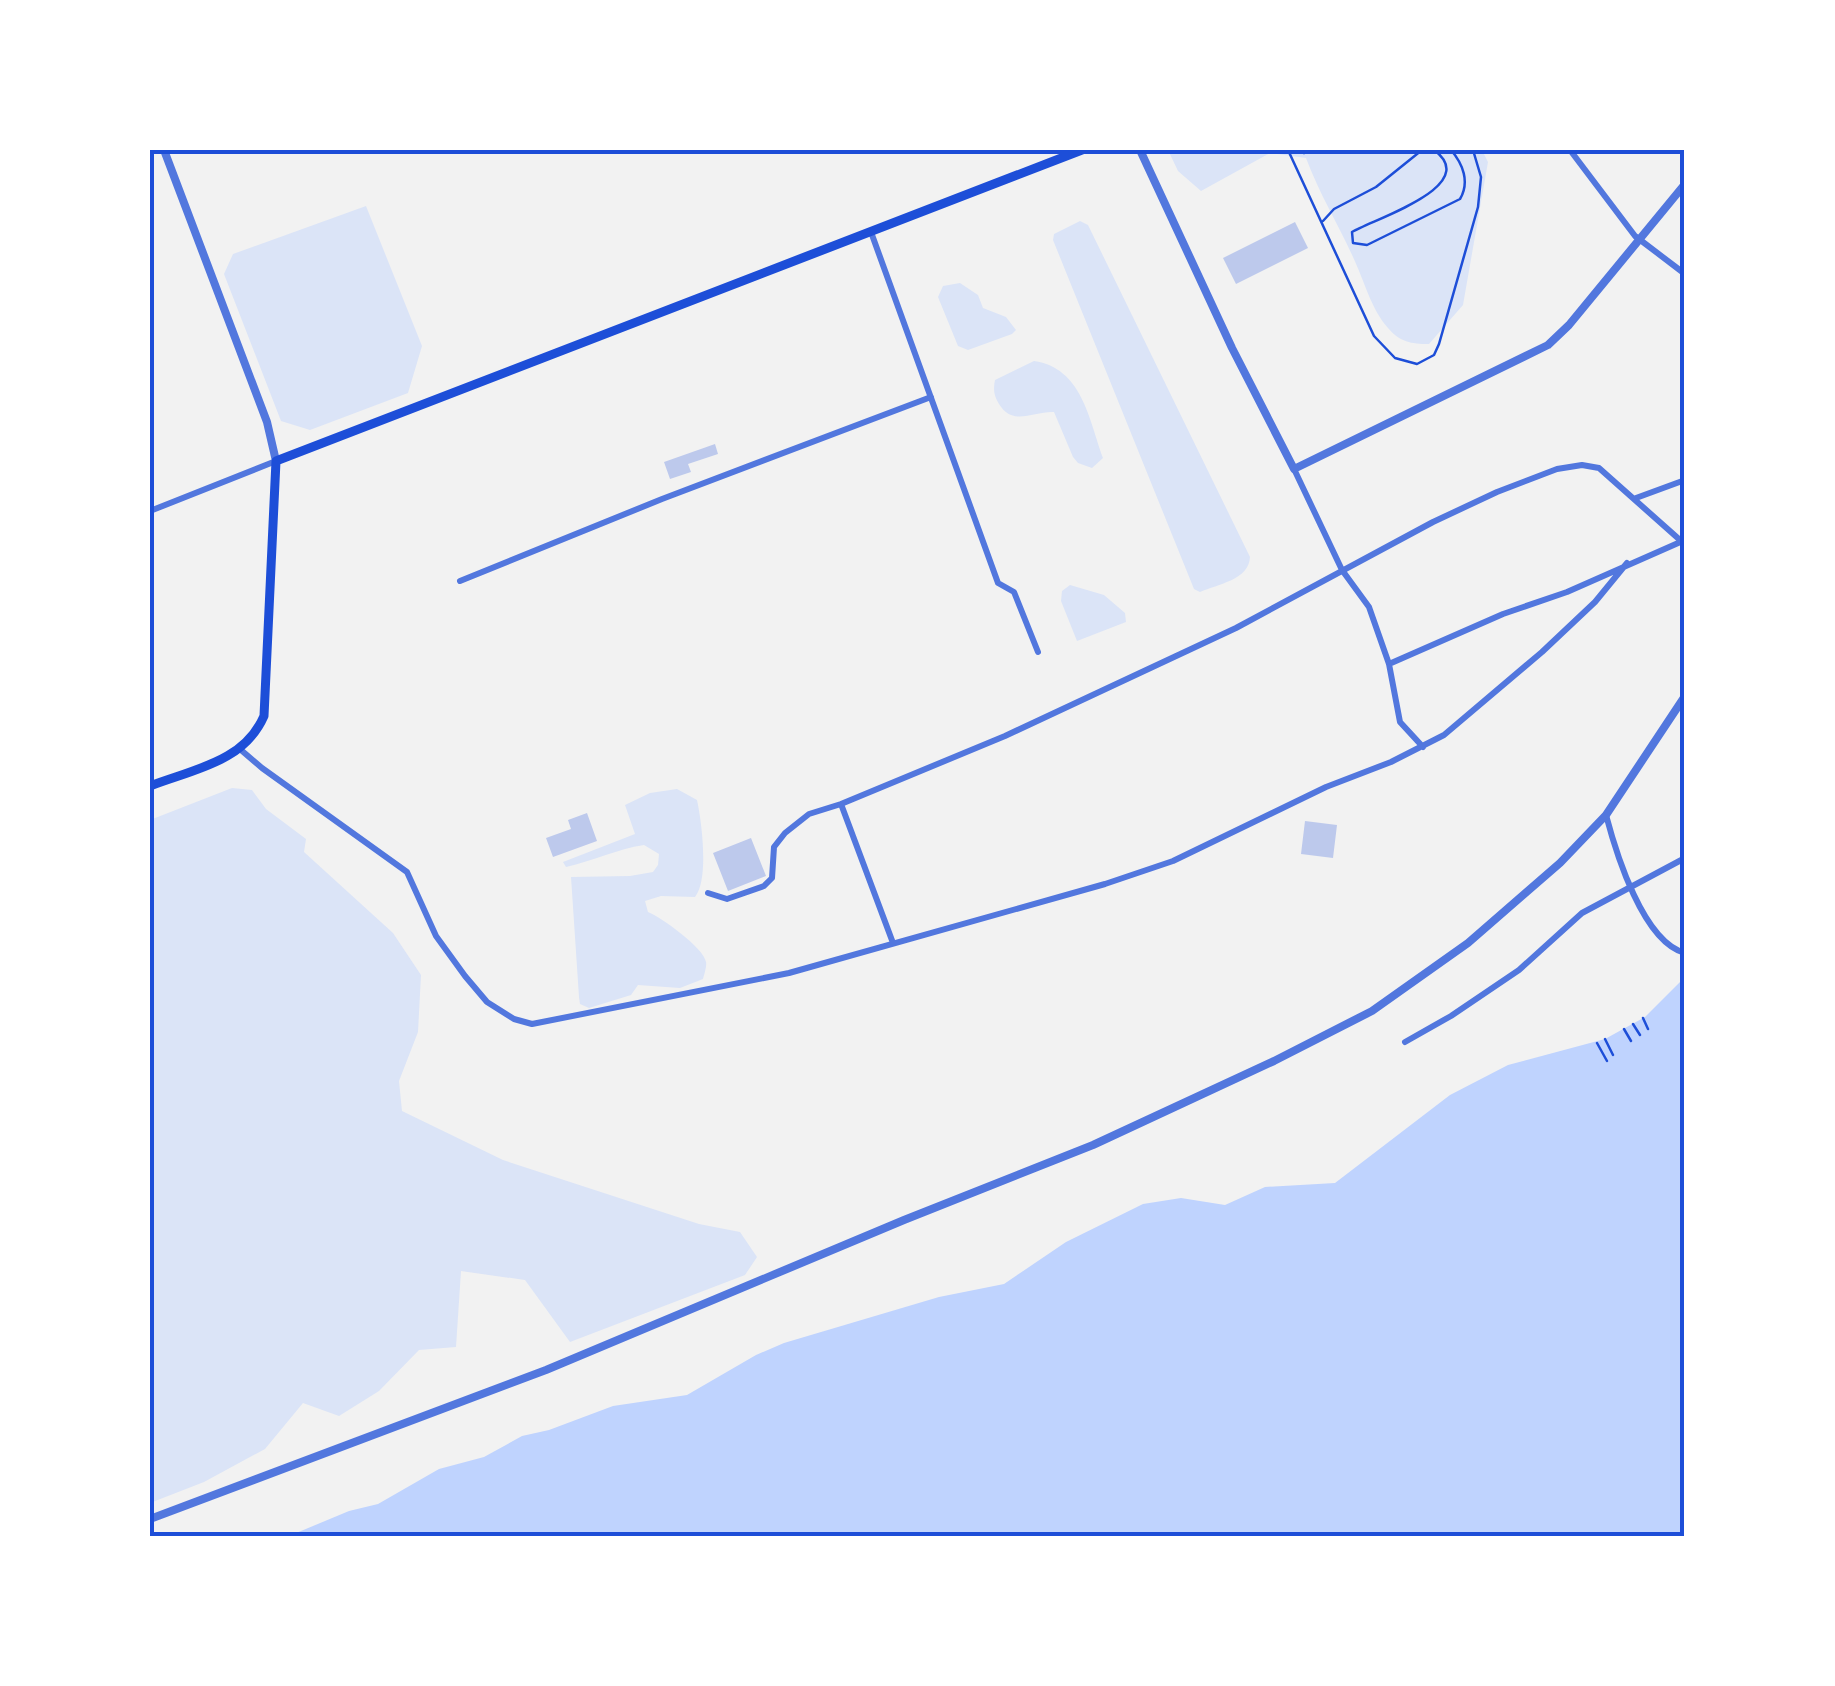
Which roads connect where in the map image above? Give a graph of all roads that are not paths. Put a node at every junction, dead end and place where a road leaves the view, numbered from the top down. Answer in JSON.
{"nodes":[{"id":1,"x":164,"y":150,"type":"edge"},
{"id":2,"x":1082,"y":150,"type":"edge"},
{"id":3,"x":1140,"y":150,"type":"edge"},
{"id":4,"x":1570,"y":150,"type":"edge"},
{"id":5,"x":1685,"y":184,"type":"edge"},
{"id":6,"x":871,"y":232,"type":"junction"},
{"id":7,"x":1640,"y":240,"type":"junction"},
{"id":8,"x":1685,"y":274,"type":"edge"},
{"id":9,"x":930,"y":398,"type":"junction"},
{"id":10,"x":276,"y":461,"type":"junction"},
{"id":11,"x":1294,"y":469,"type":"junction"},
{"id":12,"x":1685,"y":480,"type":"edge"},
{"id":13,"x":1636,"y":498,"type":"junction"},
{"id":14,"x":150,"y":510,"type":"edge"},
{"id":15,"x":1683,"y":540,"type":"edge"},
{"id":16,"x":1627,"y":563,"type":"junction"},
{"id":17,"x":1342,"y":570,"type":"junction"},
{"id":18,"x":460,"y":581,"type":"dead end"},
{"id":19,"x":1038,"y":652,"type":"dead end"},
{"id":20,"x":1388,"y":664,"type":"junction"},
{"id":21,"x":1685,"y":696,"type":"edge"},
{"id":22,"x":1424,"y":747,"type":"junction"},
{"id":23,"x":241,"y":750,"type":"junction"},
{"id":24,"x":150,"y":786,"type":"edge"},
{"id":25,"x":842,"y":804,"type":"junction"},
{"id":26,"x":1606,"y":815,"type":"junction"},
{"id":27,"x":1685,"y":858,"type":"edge"},
{"id":28,"x":1631,"y":888,"type":"junction"},
{"id":29,"x":708,"y":893,"type":"dead end"},
{"id":30,"x":893,"y":943,"type":"junction"},
{"id":31,"x":1685,"y":953,"type":"edge"},
{"id":32,"x":1404,"y":1042,"type":"dead end"},
{"id":33,"x":150,"y":1519,"type":"edge"}],
"edges":[{"from":1,"to":10,"type":"street"},
{"from":2,"to":6,"type":"main road"},
{"from":3,"to":11,"type":"street"},
{"from":4,"to":7,"type":"street"},
{"from":5,"to":7,"type":"street"},
{"from":6,"to":9,"type":"street"},
{"from":6,"to":10,"type":"main road"},
{"from":7,"to":8,"type":"street"},
{"from":7,"to":11,"type":"street"},
{"from":9,"to":18,"type":"street"},
{"from":9,"to":19,"type":"street"},
{"from":10,"to":14,"type":"street"},
{"from":10,"to":23,"type":"main road"},
{"from":11,"to":17,"type":"street"},
{"from":12,"to":13,"type":"street"},
{"from":13,"to":15,"type":"street"},
{"from":13,"to":17,"type":"street"},
{"from":15,"to":16,"type":"street"},
{"from":16,"to":20,"type":"street"},
{"from":16,"to":22,"type":"street"},
{"from":17,"to":20,"type":"street"},
{"from":17,"to":25,"type":"street"},
{"from":20,"to":22,"type":"street"},
{"from":21,"to":26,"type":"street"},
{"from":22,"to":30,"type":"street"},
{"from":23,"to":24,"type":"main road"},
{"from":23,"to":30,"type":"street"},
{"from":25,"to":29,"type":"street"},
{"from":25,"to":30,"type":"street"},
{"from":26,"to":28,"type":"street"},
{"from":26,"to":33,"type":"street"},
{"from":27,"to":28,"type":"street"},
{"from":28,"to":31,"type":"street"},
{"from":28,"to":32,"type":"street"}]}
